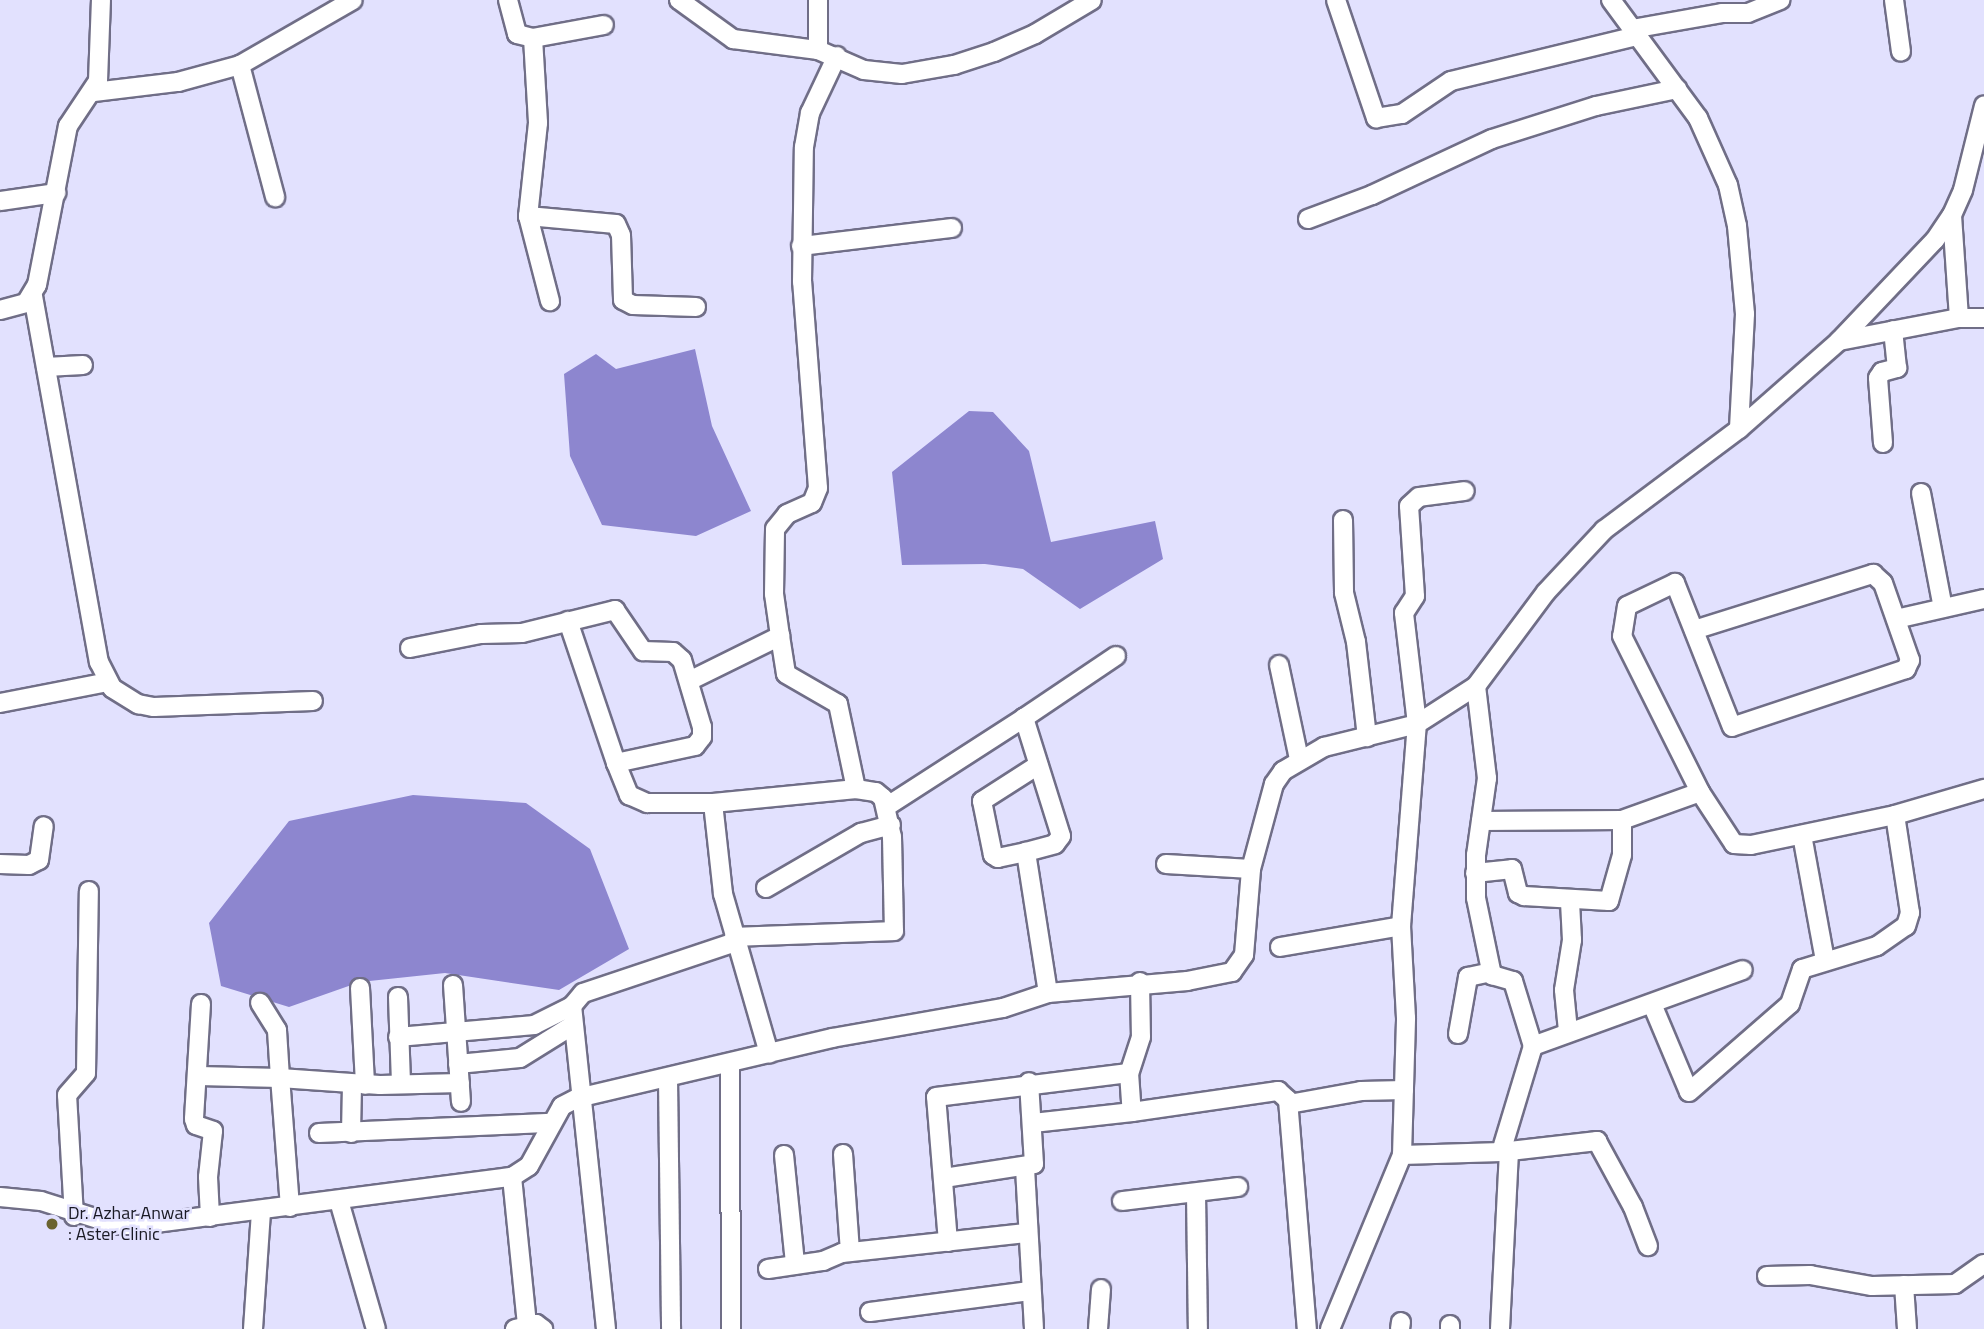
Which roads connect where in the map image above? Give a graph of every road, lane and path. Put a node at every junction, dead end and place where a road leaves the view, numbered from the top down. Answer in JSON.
{"nodes":[{"id":1,"x":101,"y":0,"type":"edge"},
{"id":2,"x":353,"y":0,"type":"edge"},
{"id":3,"x":508,"y":0,"type":"edge"},
{"id":4,"x":679,"y":0,"type":"edge"},
{"id":5,"x":1092,"y":0,"type":"edge"},
{"id":6,"x":1336,"y":0,"type":"edge"},
{"id":7,"x":1611,"y":0,"type":"edge"},
{"id":8,"x":1894,"y":0,"type":"edge"},
{"id":9,"x":822,"y":1,"type":"edge"},
{"id":10,"x":1771,"y":2,"type":"edge"},
{"id":11,"x":604,"y":25,"type":"dead end"},
{"id":12,"x":1635,"y":32,"type":"junction"},
{"id":13,"x":533,"y":38,"type":"junction"},
{"id":14,"x":818,"y":50,"type":"junction"},
{"id":15,"x":1901,"y":52,"type":"dead end"},
{"id":16,"x":837,"y":57,"type":"junction"},
{"id":17,"x":240,"y":65,"type":"junction"},
{"id":18,"x":1677,"y":89,"type":"junction"},
{"id":19,"x":94,"y":92,"type":"junction"},
{"id":20,"x":1984,"y":106,"type":"edge"},
{"id":21,"x":56,"y":193,"type":"junction"},
{"id":22,"x":275,"y":197,"type":"dead end"},
{"id":23,"x":0,"y":201,"type":"edge"},
{"id":24,"x":1952,"y":215,"type":"junction"},
{"id":25,"x":528,"y":216,"type":"junction"},
{"id":26,"x":1308,"y":219,"type":"dead end"},
{"id":27,"x":952,"y":228,"type":"dead end"},
{"id":28,"x":802,"y":246,"type":"junction"},
{"id":29,"x":33,"y":296,"type":"junction"},
{"id":30,"x":550,"y":301,"type":"dead end"},
{"id":31,"x":696,"y":307,"type":"dead end"},
{"id":32,"x":0,"y":310,"type":"edge"},
{"id":33,"x":1959,"y":318,"type":"junction"},
{"id":34,"x":1984,"y":318,"type":"edge"},
{"id":35,"x":1893,"y":330,"type":"junction"},
{"id":36,"x":1839,"y":341,"type":"junction"},
{"id":37,"x":83,"y":365,"type":"dead end"},
{"id":38,"x":46,"y":367,"type":"junction"},
{"id":39,"x":1739,"y":429,"type":"junction"},
{"id":40,"x":1883,"y":443,"type":"dead end"},
{"id":41,"x":1465,"y":491,"type":"dead end"},
{"id":42,"x":1921,"y":493,"type":"dead end"},
{"id":43,"x":1343,"y":520,"type":"dead end"},
{"id":44,"x":1984,"y":599,"type":"edge"},
{"id":45,"x":1943,"y":608,"type":"junction"},
{"id":46,"x":1896,"y":620,"type":"junction"},
{"id":47,"x":568,"y":621,"type":"junction"},
{"id":48,"x":1695,"y":630,"type":"junction"},
{"id":49,"x":780,"y":636,"type":"junction"},
{"id":50,"x":410,"y":648,"type":"dead end"},
{"id":51,"x":1116,"y":656,"type":"dead end"},
{"id":52,"x":1279,"y":665,"type":"dead end"},
{"id":53,"x":689,"y":681,"type":"junction"},
{"id":54,"x":108,"y":682,"type":"junction"},
{"id":55,"x":1476,"y":686,"type":"junction"},
{"id":56,"x":313,"y":701,"type":"dead end"},
{"id":57,"x":0,"y":703,"type":"edge"},
{"id":58,"x":1024,"y":718,"type":"junction"},
{"id":59,"x":1417,"y":724,"type":"junction"},
{"id":60,"x":1367,"y":737,"type":"junction"},
{"id":61,"x":1299,"y":759,"type":"junction"},
{"id":62,"x":615,"y":763,"type":"junction"},
{"id":63,"x":1038,"y":765,"type":"junction"},
{"id":64,"x":856,"y":789,"type":"junction"},
{"id":65,"x":1984,"y":789,"type":"edge"},
{"id":66,"x":1700,"y":792,"type":"junction"},
{"id":67,"x":713,"y":803,"type":"junction"},
{"id":68,"x":889,"y":805,"type":"junction"},
{"id":69,"x":1895,"y":816,"type":"junction"},
{"id":70,"x":1622,"y":820,"type":"junction"},
{"id":71,"x":1481,"y":821,"type":"junction"},
{"id":72,"x":44,"y":825,"type":"dead end"},
{"id":73,"x":891,"y":825,"type":"junction"},
{"id":74,"x":1802,"y":835,"type":"junction"},
{"id":75,"x":1026,"y":852,"type":"junction"},
{"id":76,"x":0,"y":864,"type":"edge"},
{"id":77,"x":1166,"y":864,"type":"dead end"},
{"id":78,"x":1251,"y":869,"type":"junction"},
{"id":79,"x":1475,"y":873,"type":"junction"},
{"id":80,"x":766,"y":888,"type":"dead end"},
{"id":81,"x":89,"y":891,"type":"dead end"},
{"id":82,"x":1570,"y":901,"type":"junction"},
{"id":83,"x":1401,"y":926,"type":"junction"},
{"id":84,"x":735,"y":940,"type":"junction"},
{"id":85,"x":1280,"y":947,"type":"dead end"},
{"id":86,"x":1825,"y":960,"type":"junction"},
{"id":87,"x":1743,"y":970,"type":"dead end"},
{"id":88,"x":1491,"y":972,"type":"junction"},
{"id":89,"x":1140,"y":982,"type":"junction"},
{"id":90,"x":453,"y":985,"type":"dead end"},
{"id":91,"x":360,"y":988,"type":"dead end"},
{"id":92,"x":1048,"y":993,"type":"junction"},
{"id":93,"x":398,"y":997,"type":"dead end"},
{"id":94,"x":260,"y":1003,"type":"dead end"},
{"id":95,"x":201,"y":1004,"type":"dead end"},
{"id":96,"x":1651,"y":1004,"type":"junction"},
{"id":97,"x":572,"y":1016,"type":"junction"},
{"id":98,"x":1568,"y":1031,"type":"junction"},
{"id":99,"x":456,"y":1034,"type":"junction"},
{"id":100,"x":1458,"y":1034,"type":"dead end"},
{"id":101,"x":398,"y":1037,"type":"junction"},
{"id":102,"x":1533,"y":1046,"type":"junction"},
{"id":103,"x":769,"y":1053,"type":"junction"},
{"id":104,"x":730,"y":1063,"type":"junction"},
{"id":105,"x":458,"y":1064,"type":"junction"},
{"id":106,"x":1129,"y":1073,"type":"junction"},
{"id":107,"x":198,"y":1076,"type":"junction"},
{"id":108,"x":280,"y":1078,"type":"junction"},
{"id":109,"x":668,"y":1078,"type":"junction"},
{"id":110,"x":1029,"y":1082,"type":"junction"},
{"id":111,"x":460,"y":1083,"type":"junction"},
{"id":112,"x":358,"y":1084,"type":"junction"},
{"id":113,"x":401,"y":1084,"type":"junction"},
{"id":114,"x":1404,"y":1090,"type":"junction"},
{"id":115,"x":578,"y":1098,"type":"junction"},
{"id":116,"x":1288,"y":1100,"type":"junction"},
{"id":117,"x":461,"y":1102,"type":"dead end"},
{"id":118,"x":1132,"y":1112,"type":"junction"},
{"id":119,"x":552,"y":1123,"type":"junction"},
{"id":120,"x":1033,"y":1123,"type":"junction"},
{"id":121,"x":319,"y":1133,"type":"dead end"},
{"id":122,"x":351,"y":1133,"type":"junction"},
{"id":123,"x":1505,"y":1151,"type":"junction"},
{"id":124,"x":843,"y":1154,"type":"dead end"},
{"id":125,"x":1402,"y":1155,"type":"junction"},
{"id":126,"x":784,"y":1156,"type":"dead end"},
{"id":127,"x":1026,"y":1168,"type":"junction"},
{"id":128,"x":512,"y":1177,"type":"junction"},
{"id":129,"x":944,"y":1178,"type":"junction"},
{"id":130,"x":1238,"y":1187,"type":"dead end"},
{"id":131,"x":1196,"y":1193,"type":"junction"},
{"id":132,"x":0,"y":1197,"type":"edge"},
{"id":133,"x":339,"y":1201,"type":"junction"},
{"id":134,"x":1122,"y":1201,"type":"dead end"},
{"id":135,"x":290,"y":1207,"type":"junction"},
{"id":136,"x":261,"y":1211,"type":"junction"},
{"id":137,"x":74,"y":1216,"type":"junction"},
{"id":138,"x":210,"y":1217,"type":"junction"},
{"id":139,"x":1026,"y":1233,"type":"junction"},
{"id":140,"x":948,"y":1242,"type":"junction"},
{"id":141,"x":1648,"y":1246,"type":"dead end"},
{"id":142,"x":850,"y":1252,"type":"junction"},
{"id":143,"x":794,"y":1264,"type":"junction"},
{"id":144,"x":1984,"y":1264,"type":"edge"},
{"id":145,"x":768,"y":1269,"type":"dead end"},
{"id":146,"x":1768,"y":1276,"type":"dead end"},
{"id":147,"x":1905,"y":1284,"type":"junction"},
{"id":148,"x":1101,"y":1289,"type":"dead end"},
{"id":149,"x":1030,"y":1291,"type":"junction"},
{"id":150,"x":870,"y":1312,"type":"dead end"},
{"id":151,"x":528,"y":1328,"type":"edge"},
{"id":152,"x":253,"y":1329,"type":"edge"},
{"id":153,"x":376,"y":1329,"type":"edge"},
{"id":154,"x":606,"y":1329,"type":"edge"},
{"id":155,"x":671,"y":1329,"type":"edge"},
{"id":156,"x":731,"y":1329,"type":"edge"},
{"id":157,"x":1034,"y":1329,"type":"edge"},
{"id":158,"x":1098,"y":1329,"type":"edge"},
{"id":159,"x":1198,"y":1329,"type":"edge"},
{"id":160,"x":1307,"y":1329,"type":"edge"},
{"id":161,"x":1330,"y":1329,"type":"edge"},
{"id":162,"x":1500,"y":1329,"type":"edge"},
{"id":163,"x":1907,"y":1329,"type":"edge"}],
"edges":[{"from":1,"to":19,"type":"street"},
{"from":2,"to":17,"type":"street"},
{"from":3,"to":13,"type":"street"},
{"from":4,"to":14,"type":"street"},
{"from":5,"to":16,"type":"street"},
{"from":6,"to":12,"type":"street"},
{"from":7,"to":12,"type":"street"},
{"from":8,"to":15,"type":"street"},
{"from":9,"to":14,"type":"street"},
{"from":10,"to":12,"type":"street"},
{"from":11,"to":13,"type":"street"},
{"from":12,"to":18,"type":"street"},
{"from":13,"to":25,"type":"street"},
{"from":14,"to":16,"type":"street"},
{"from":16,"to":28,"type":"street"},
{"from":17,"to":19,"type":"street"},
{"from":17,"to":22,"type":"street"},
{"from":18,"to":26,"type":"street"},
{"from":18,"to":39,"type":"street"},
{"from":19,"to":21,"type":"street"},
{"from":20,"to":24,"type":"street"},
{"from":21,"to":23,"type":"street"},
{"from":21,"to":29,"type":"street"},
{"from":24,"to":33,"type":"street"},
{"from":24,"to":36,"type":"street"},
{"from":25,"to":30,"type":"street"},
{"from":25,"to":31,"type":"street"},
{"from":27,"to":28,"type":"street"},
{"from":28,"to":49,"type":"street"},
{"from":29,"to":32,"type":"street"},
{"from":29,"to":38,"type":"street"},
{"from":33,"to":34,"type":"street"},
{"from":33,"to":35,"type":"street"},
{"from":35,"to":36,"type":"street"},
{"from":35,"to":40,"type":"street"},
{"from":36,"to":39,"type":"street"},
{"from":37,"to":38,"type":"street"},
{"from":38,"to":54,"type":"street"},
{"from":39,"to":55,"type":"street"},
{"from":41,"to":59,"type":"street"},
{"from":42,"to":45,"type":"street"},
{"from":43,"to":60,"type":"street"},
{"from":44,"to":45,"type":"street"},
{"from":45,"to":46,"type":"street"},
{"from":46,"to":48,"type":"street"},
{"from":46,"to":48,"type":"street"},
{"from":47,"to":50,"type":"street"},
{"from":47,"to":53,"type":"street"},
{"from":47,"to":62,"type":"street"},
{"from":48,"to":66,"type":"street"},
{"from":49,"to":53,"type":"street"},
{"from":49,"to":64,"type":"street"},
{"from":51,"to":58,"type":"street"},
{"from":52,"to":61,"type":"street"},
{"from":53,"to":62,"type":"street"},
{"from":54,"to":56,"type":"street"},
{"from":54,"to":57,"type":"street"},
{"from":55,"to":59,"type":"street"},
{"from":55,"to":71,"type":"street"},
{"from":58,"to":63,"type":"street"},
{"from":58,"to":68,"type":"street"},
{"from":59,"to":60,"type":"street"},
{"from":59,"to":83,"type":"street"},
{"from":60,"to":61,"type":"street"},
{"from":61,"to":78,"type":"street"},
{"from":62,"to":67,"type":"street"},
{"from":63,"to":75,"type":"street"},
{"from":63,"to":75,"type":"street"},
{"from":64,"to":67,"type":"street"},
{"from":64,"to":68,"type":"street"},
{"from":65,"to":69,"type":"street"},
{"from":66,"to":70,"type":"street"},
{"from":66,"to":74,"type":"street"},
{"from":67,"to":84,"type":"street"},
{"from":68,"to":73,"type":"street"},
{"from":69,"to":74,"type":"street"},
{"from":69,"to":86,"type":"street"},
{"from":70,"to":71,"type":"street"},
{"from":70,"to":82,"type":"street"},
{"from":71,"to":79,"type":"street"},
{"from":72,"to":76,"type":"street"},
{"from":73,"to":80,"type":"street"},
{"from":73,"to":84,"type":"street"},
{"from":74,"to":86,"type":"street"},
{"from":75,"to":92,"type":"street"},
{"from":77,"to":78,"type":"street"},
{"from":78,"to":89,"type":"street"},
{"from":79,"to":82,"type":"street"},
{"from":79,"to":88,"type":"street"},
{"from":81,"to":137,"type":"street"},
{"from":82,"to":98,"type":"street"},
{"from":83,"to":85,"type":"street"},
{"from":83,"to":114,"type":"street"},
{"from":84,"to":97,"type":"street"},
{"from":84,"to":103,"type":"street"},
{"from":86,"to":96,"type":"street"},
{"from":87,"to":96,"type":"street"},
{"from":88,"to":100,"type":"street"},
{"from":88,"to":102,"type":"street"},
{"from":89,"to":92,"type":"street"},
{"from":89,"to":106,"type":"street"},
{"from":90,"to":99,"type":"street"},
{"from":91,"to":112,"type":"street"},
{"from":92,"to":103,"type":"street"},
{"from":93,"to":101,"type":"street"},
{"from":94,"to":108,"type":"street"},
{"from":95,"to":107,"type":"street"},
{"from":96,"to":98,"type":"street"},
{"from":97,"to":99,"type":"street"},
{"from":97,"to":105,"type":"street"},
{"from":97,"to":115,"type":"street"},
{"from":98,"to":102,"type":"street"},
{"from":99,"to":101,"type":"street"},
{"from":99,"to":105,"type":"street"},
{"from":101,"to":113,"type":"street"},
{"from":102,"to":123,"type":"street"},
{"from":103,"to":104,"type":"street"},
{"from":104,"to":109,"type":"street"},
{"from":104,"to":156,"type":"street"},
{"from":105,"to":111,"type":"street"},
{"from":106,"to":110,"type":"street"},
{"from":106,"to":118,"type":"street"},
{"from":107,"to":108,"type":"street"},
{"from":107,"to":138,"type":"street"},
{"from":108,"to":112,"type":"street"},
{"from":108,"to":135,"type":"street"},
{"from":109,"to":115,"type":"street"},
{"from":109,"to":155,"type":"street"},
{"from":110,"to":120,"type":"street"},
{"from":110,"to":129,"type":"street"},
{"from":111,"to":113,"type":"street"},
{"from":111,"to":117,"type":"street"},
{"from":112,"to":113,"type":"street"},
{"from":112,"to":122,"type":"street"},
{"from":114,"to":116,"type":"street"},
{"from":114,"to":125,"type":"street"},
{"from":115,"to":119,"type":"street"},
{"from":115,"to":154,"type":"street"},
{"from":116,"to":118,"type":"street"},
{"from":116,"to":160,"type":"street"},
{"from":118,"to":120,"type":"street"},
{"from":119,"to":122,"type":"street"},
{"from":119,"to":128,"type":"street"},
{"from":120,"to":127,"type":"street"},
{"from":121,"to":122,"type":"street"},
{"from":123,"to":125,"type":"street"},
{"from":123,"to":141,"type":"street"},
{"from":123,"to":162,"type":"street"},
{"from":124,"to":142,"type":"street"},
{"from":125,"to":161,"type":"street"},
{"from":126,"to":143,"type":"street"},
{"from":127,"to":129,"type":"street"},
{"from":127,"to":139,"type":"street"},
{"from":128,"to":133,"type":"street"},
{"from":128,"to":151,"type":"street"},
{"from":129,"to":140,"type":"street"},
{"from":130,"to":131,"type":"street"},
{"from":131,"to":134,"type":"street"},
{"from":131,"to":159,"type":"street"},
{"from":132,"to":137,"type":"street"},
{"from":133,"to":135,"type":"street"},
{"from":133,"to":153,"type":"street"},
{"from":135,"to":136,"type":"street"},
{"from":136,"to":138,"type":"street"},
{"from":136,"to":152,"type":"street"},
{"from":137,"to":138,"type":"street"},
{"from":139,"to":140,"type":"street"},
{"from":139,"to":149,"type":"street"},
{"from":140,"to":142,"type":"street"},
{"from":142,"to":143,"type":"street"},
{"from":143,"to":145,"type":"street"},
{"from":144,"to":147,"type":"street"},
{"from":146,"to":147,"type":"street"},
{"from":147,"to":163,"type":"street"},
{"from":148,"to":158,"type":"street"},
{"from":149,"to":150,"type":"street"},
{"from":149,"to":157,"type":"street"}]}
